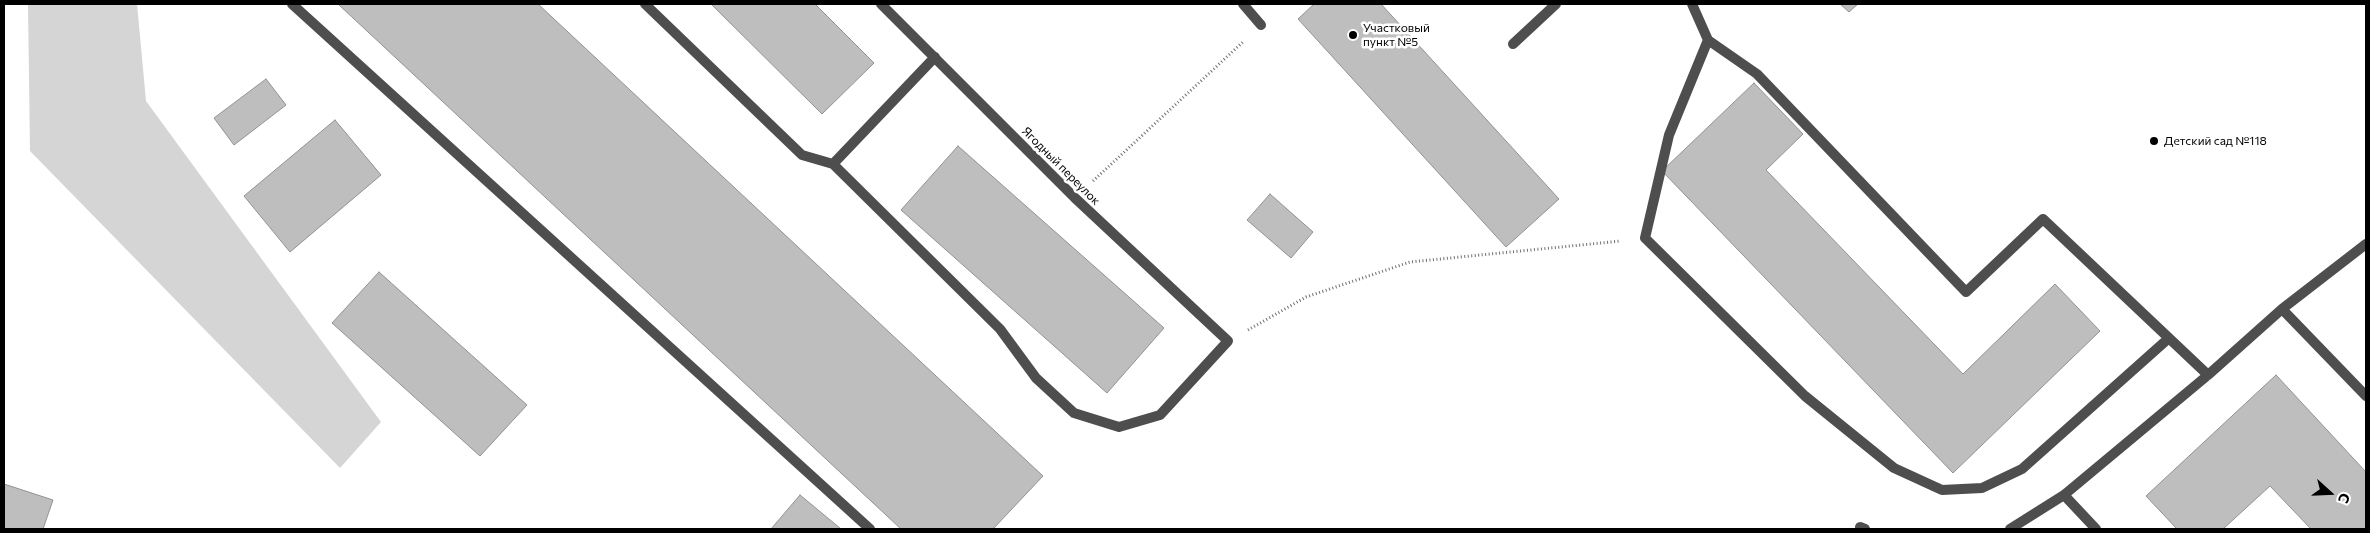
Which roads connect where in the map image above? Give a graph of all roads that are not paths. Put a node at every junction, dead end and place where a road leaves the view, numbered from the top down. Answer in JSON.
{"nodes":[{"id":1,"x":292,"y":4,"type":"edge"},
{"id":2,"x":645,"y":4,"type":"edge"},
{"id":3,"x":881,"y":4,"type":"edge"},
{"id":4,"x":1243,"y":4,"type":"edge"},
{"id":5,"x":1556,"y":4,"type":"edge"},
{"id":6,"x":1692,"y":4,"type":"edge"},
{"id":7,"x":1261,"y":25,"type":"road end"},
{"id":8,"x":1708,"y":40,"type":"junction"},
{"id":9,"x":1513,"y":44,"type":"dead end"},
{"id":10,"x":935,"y":58,"type":"junction"},
{"id":11,"x":833,"y":164,"type":"junction"},
{"id":12,"x":2366,"y":244,"type":"edge"},
{"id":13,"x":2282,"y":309,"type":"junction"},
{"id":14,"x":2169,"y":338,"type":"junction"},
{"id":15,"x":2208,"y":375,"type":"junction"},
{"id":16,"x":2366,"y":396,"type":"edge"},
{"id":17,"x":2064,"y":495,"type":"junction"},
{"id":18,"x":870,"y":529,"type":"edge"},
{"id":19,"x":2010,"y":529,"type":"edge"},
{"id":20,"x":2096,"y":529,"type":"edge"}],
"edges":[{"from":1,"to":18,"type":"lane"},
{"from":2,"to":11,"type":"lane"},
{"from":3,"to":10,"type":"lane","name":"Ягодный переулок"},
{"from":4,"to":7,"type":"lane"},
{"from":5,"to":9,"type":"lane"},
{"from":6,"to":8,"type":"lane"},
{"from":8,"to":14,"type":"lane"},
{"from":8,"to":14,"type":"lane"},
{"from":10,"to":11,"type":"lane"},
{"from":10,"to":11,"type":"lane","name":"Ягодный переулок"},
{"from":12,"to":13,"type":"lane"},
{"from":13,"to":15,"type":"lane"},
{"from":13,"to":16,"type":"lane"},
{"from":14,"to":15,"type":"lane"},
{"from":15,"to":17,"type":"lane"},
{"from":17,"to":19,"type":"lane"},
{"from":17,"to":20,"type":"lane"}]}
